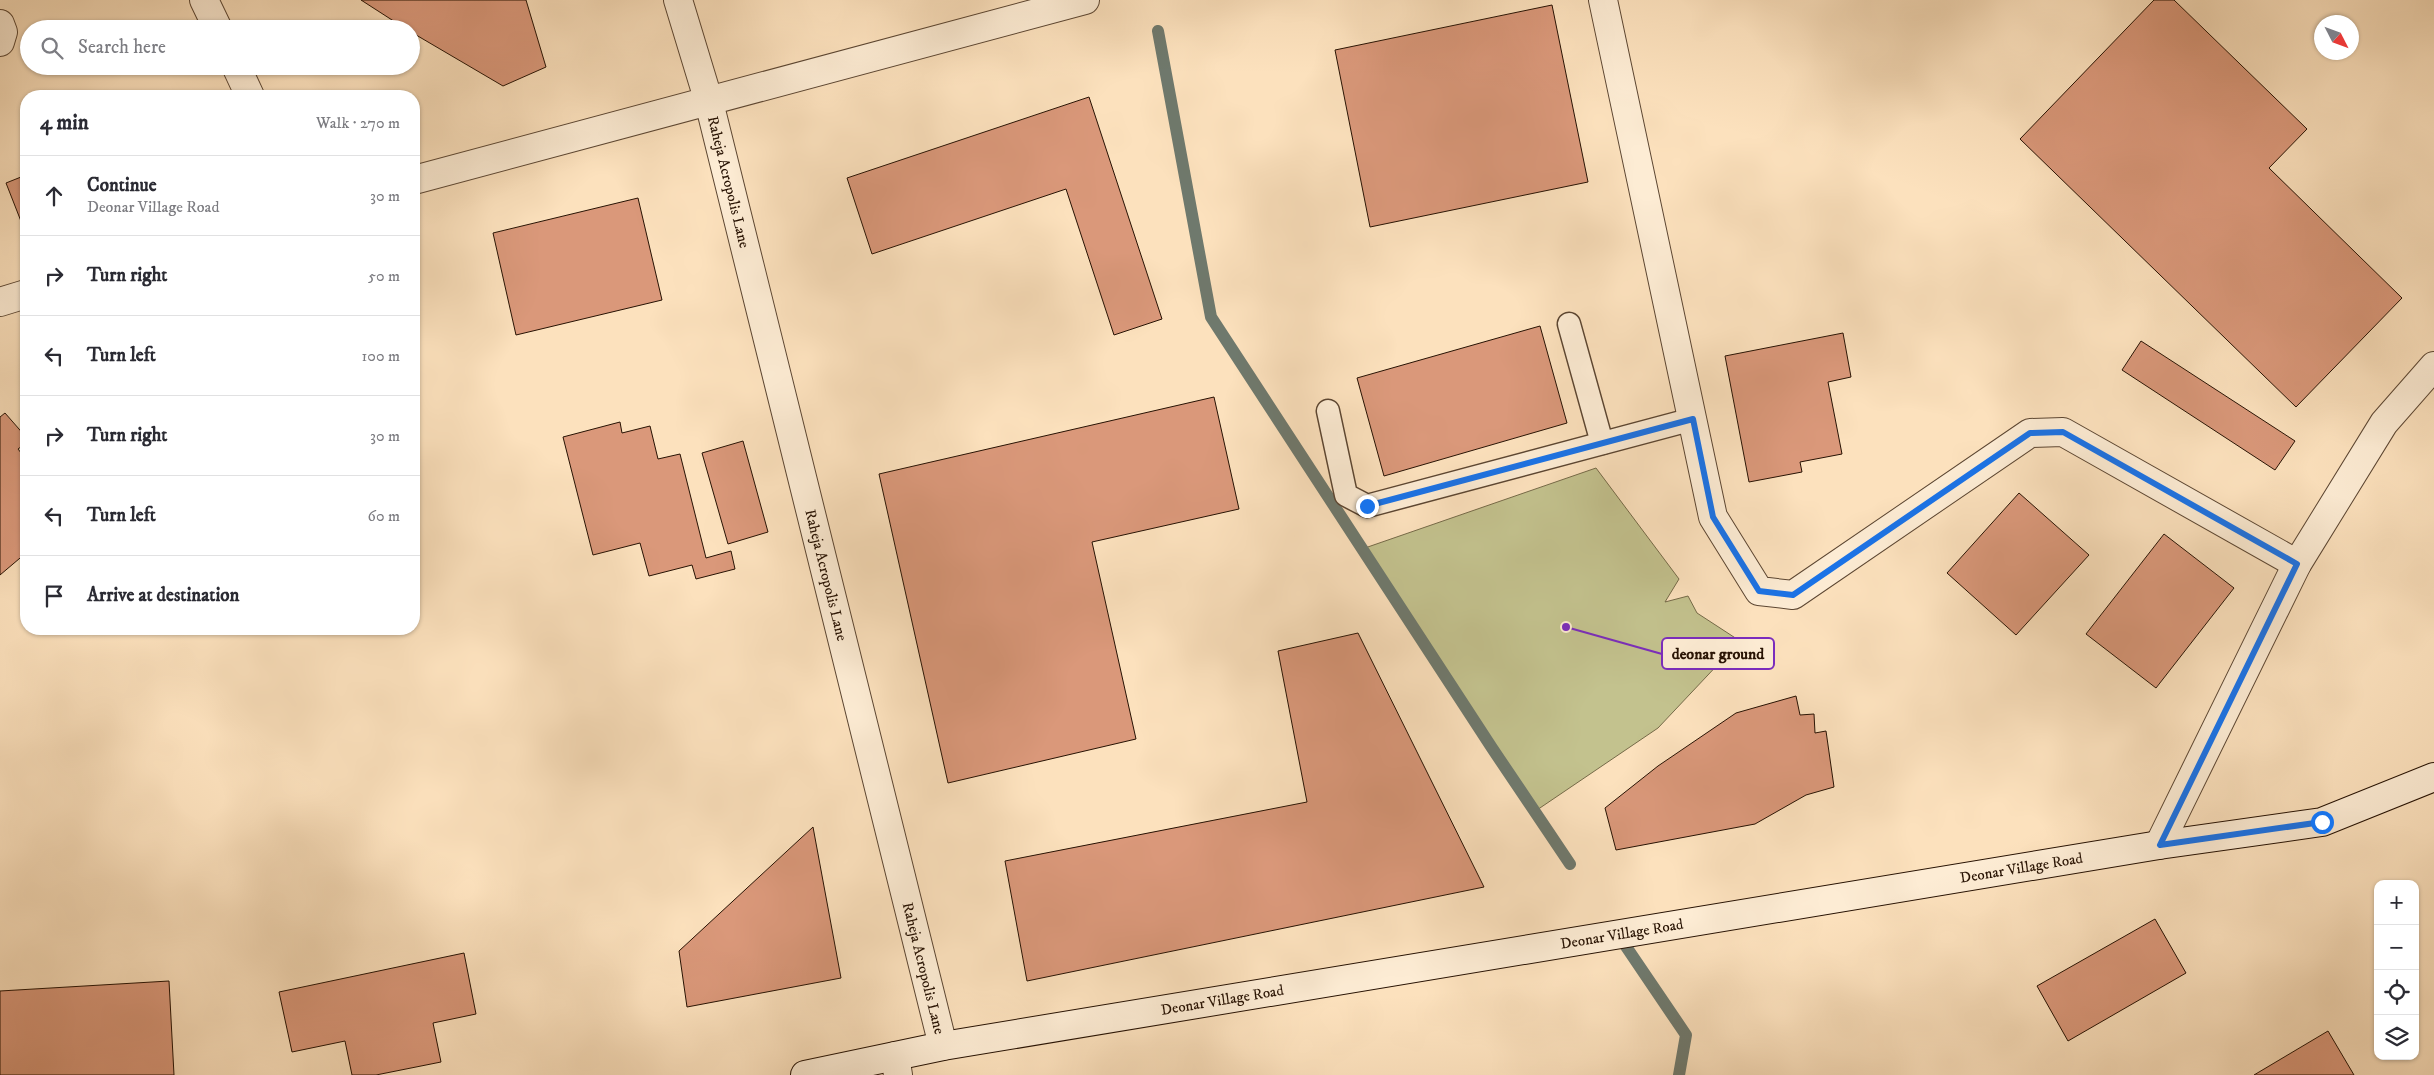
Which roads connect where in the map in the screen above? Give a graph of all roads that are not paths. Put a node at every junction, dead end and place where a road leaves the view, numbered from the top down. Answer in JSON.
{"nodes":[{"id":1,"x":204,"y":0,"type":"edge"},
{"id":2,"x":678,"y":0,"type":"edge"},
{"id":3,"x":1085,"y":0,"type":"edge"},
{"id":4,"x":1603,"y":0,"type":"edge"},
{"id":5,"x":214,"y":20,"type":"edge"},
{"id":6,"x":0,"y":24,"type":"edge"},
{"id":7,"x":0,"y":42,"type":"edge"},
{"id":8,"x":240,"y":75,"type":"edge"},
{"id":9,"x":247,"y":90,"type":"edge"},
{"id":10,"x":708,"y":102,"type":"junction"},
{"id":11,"x":420,"y":178,"type":"edge"},
{"id":12,"x":20,"y":296,"type":"edge"},
{"id":13,"x":0,"y":302,"type":"edge"},
{"id":14,"x":1569,"y":324,"type":"dead end"},
{"id":15,"x":2434,"y":366,"type":"edge"},
{"id":16,"x":1328,"y":411,"type":"dead end"},
{"id":17,"x":1693,"y":419,"type":"junction"},
{"id":18,"x":1602,"y":443,"type":"junction"},
{"id":19,"x":2297,"y":564,"type":"junction"},
{"id":20,"x":2434,"y":777,"type":"edge"},
{"id":21,"x":2160,"y":845,"type":"junction"},
{"id":22,"x":943,"y":1046,"type":"junction"},
{"id":23,"x":896,"y":1066,"type":"edge"},
{"id":24,"x":805,"y":1075,"type":"edge"}],
"edges":[{"from":1,"to":5,"type":"street"},
{"from":2,"to":10,"type":"street","name":"Raheja Acropolis Lane"},
{"from":3,"to":10,"type":"street"},
{"from":4,"to":17,"type":"street"},
{"from":6,"to":7,"type":"street"},
{"from":8,"to":9,"type":"street"},
{"from":10,"to":11,"type":"street"},
{"from":10,"to":22,"type":"street","name":"Raheja Acropolis Lane"},
{"from":12,"to":13,"type":"street"},
{"from":14,"to":18,"type":"lane"},
{"from":15,"to":19,"type":"street"},
{"from":16,"to":18,"type":"lane"},
{"from":17,"to":18,"type":"lane"},
{"from":17,"to":19,"type":"street"},
{"from":19,"to":21,"type":"street"},
{"from":20,"to":21,"type":"street","name":"Deonar Village Road"},
{"from":21,"to":22,"type":"street","name":"Deonar Village Road"},
{"from":22,"to":23,"type":"street","name":"Deonar Village Road"},
{"from":23,"to":24,"type":"street","name":"Deonar Village Road"}]}
